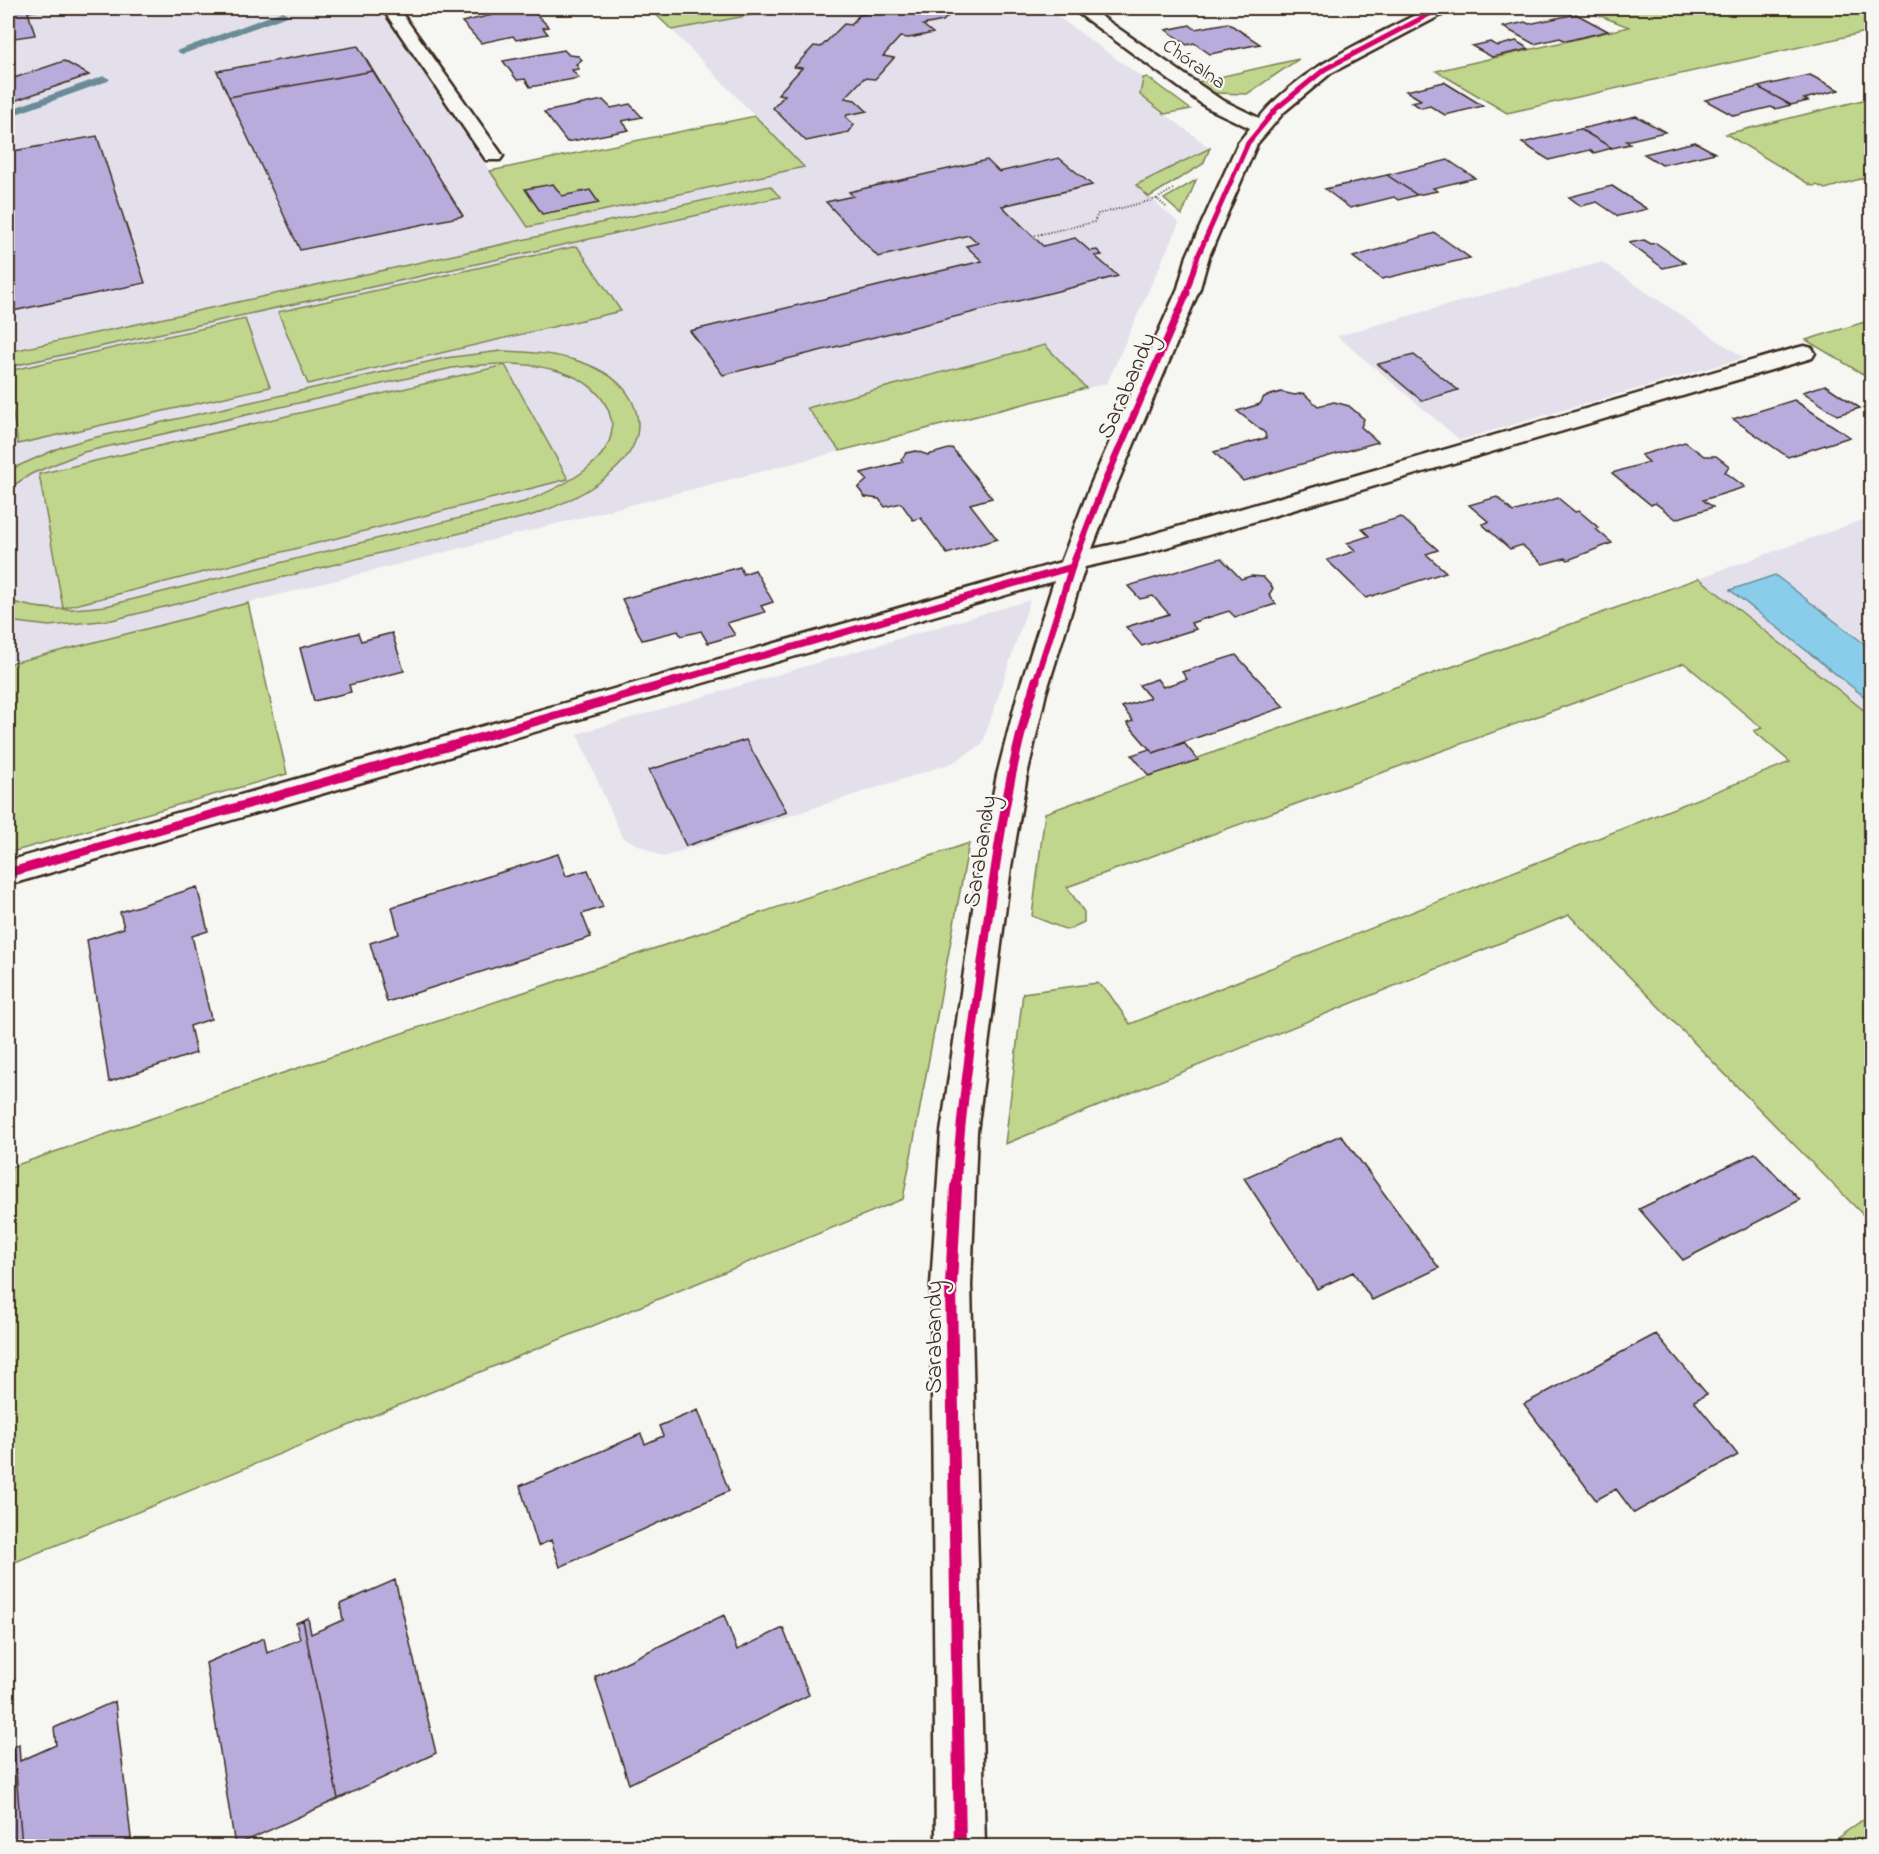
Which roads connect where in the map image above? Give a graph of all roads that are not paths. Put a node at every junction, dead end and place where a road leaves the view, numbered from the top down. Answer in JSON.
{"nodes":[{"id":1,"x":390,"y":8,"type":"edge"},
{"id":2,"x":1079,"y":8,"type":"edge"},
{"id":3,"x":1441,"y":8,"type":"edge"},
{"id":4,"x":1261,"y":126,"type":"junction"},
{"id":5,"x":493,"y":156,"type":"dead end"},
{"id":6,"x":1804,"y":353,"type":"dead end"},
{"id":7,"x":1073,"y":564,"type":"junction"},
{"id":8,"x":8,"y":873,"type":"edge"},
{"id":9,"x":960,"y":1846,"type":"edge"}],
"edges":[{"from":1,"to":5,"type":"street"},
{"from":2,"to":4,"type":"street","name":"Chóralna"},
{"from":3,"to":4,"type":"street","name":"Sarabandy"},
{"from":4,"to":7,"type":"street","name":"Sarabandy"},
{"from":6,"to":7,"type":"street"},
{"from":7,"to":8,"type":"street"},
{"from":7,"to":9,"type":"street","name":"Sarabandy"}]}
